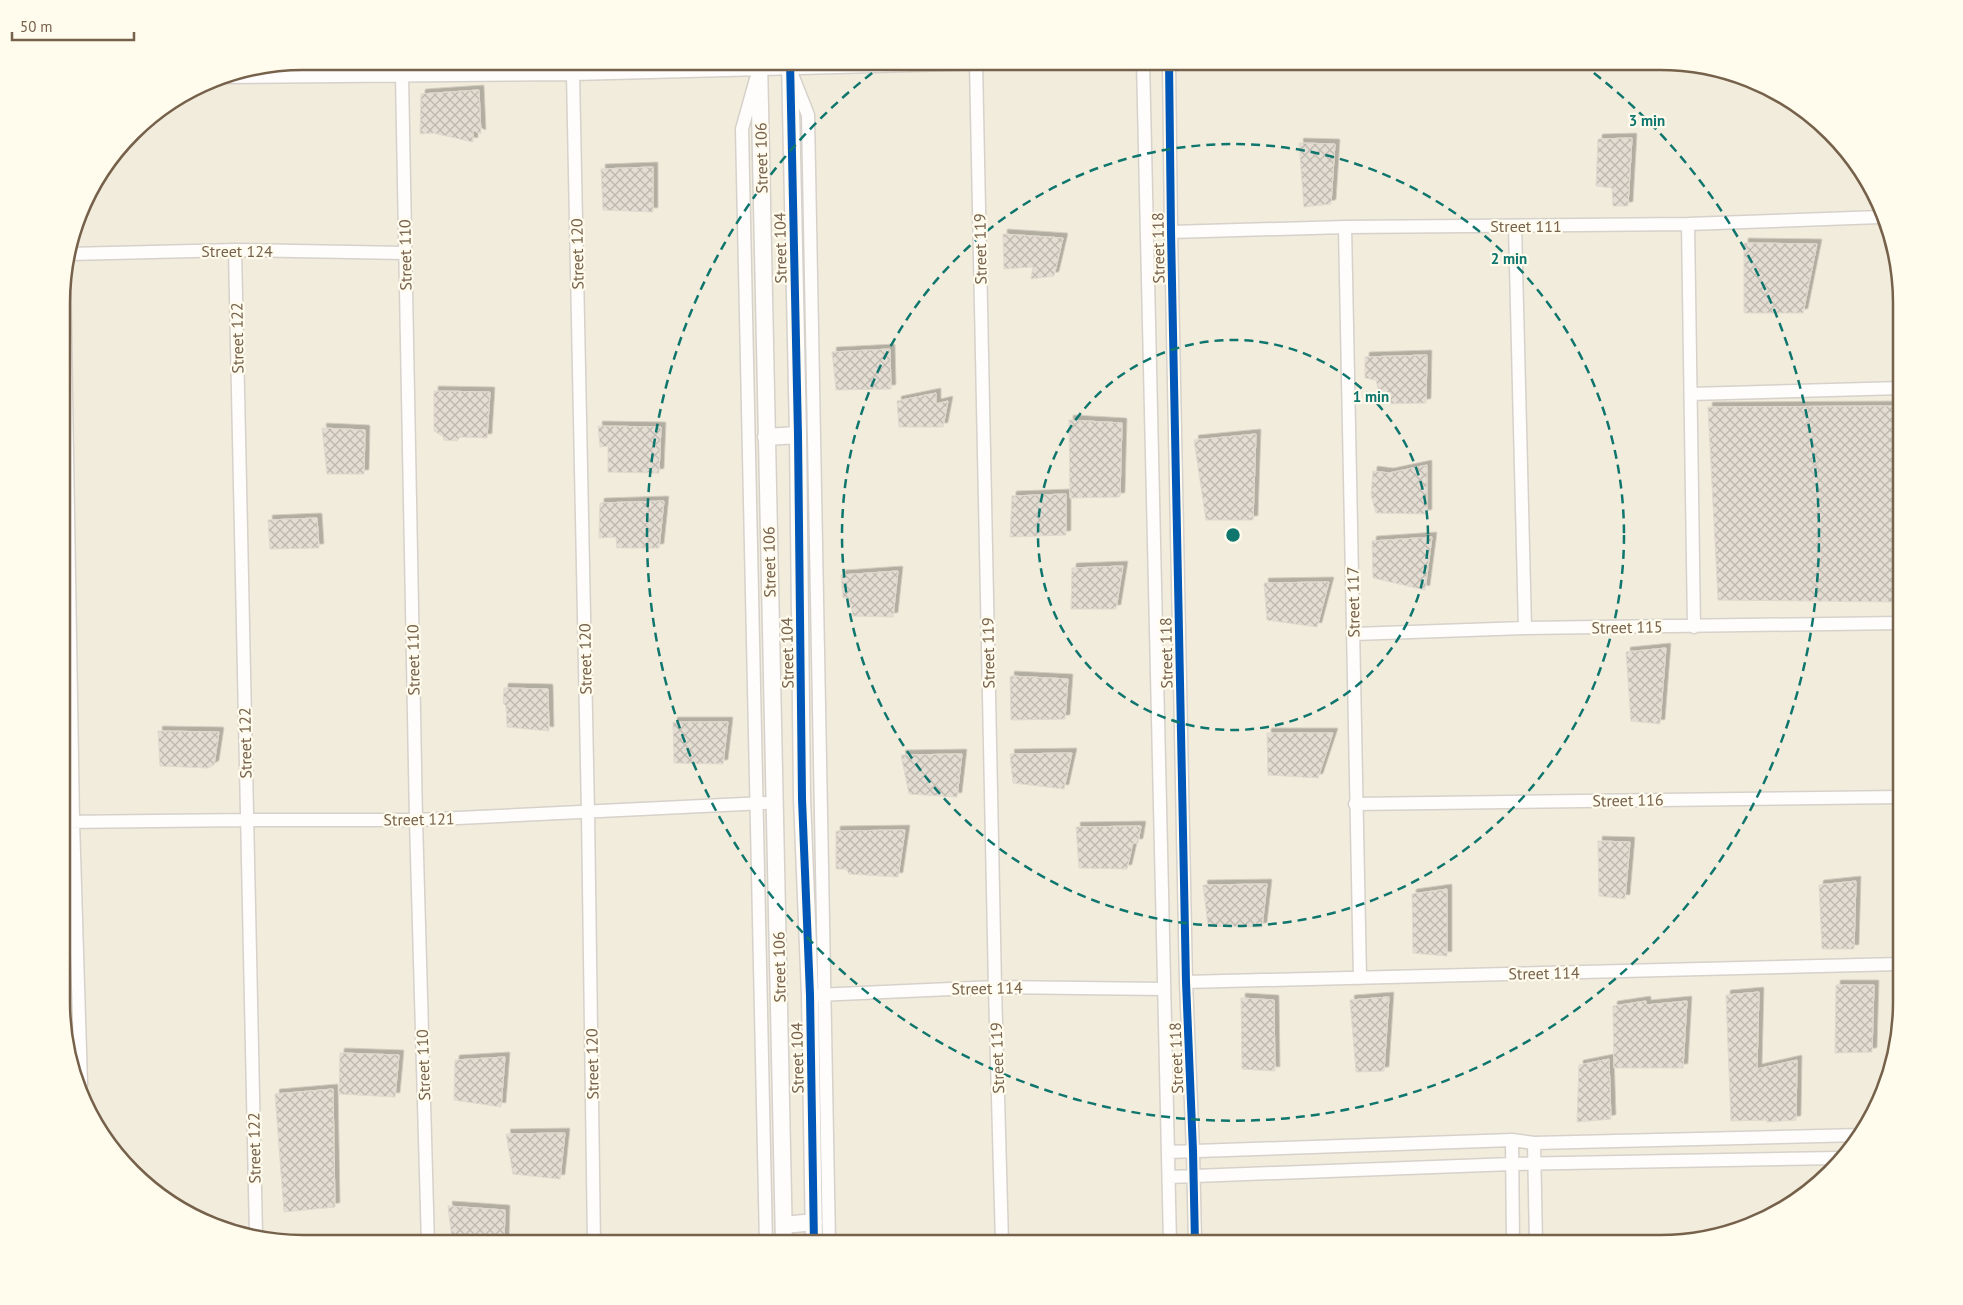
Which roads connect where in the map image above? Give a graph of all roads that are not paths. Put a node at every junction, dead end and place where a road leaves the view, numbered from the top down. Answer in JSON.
{"nodes":[{"id":1,"x":656,"y":70,"type":"edge"},
{"id":2,"x":758,"y":70,"type":"edge"},
{"id":3,"x":759,"y":70,"type":"edge"},
{"id":4,"x":790,"y":70,"type":"edge"},
{"id":5,"x":792,"y":70,"type":"edge"},
{"id":6,"x":976,"y":70,"type":"edge"},
{"id":7,"x":1143,"y":70,"type":"edge"},
{"id":8,"x":1169,"y":70,"type":"edge"},
{"id":9,"x":573,"y":74,"type":"junction"},
{"id":10,"x":402,"y":76,"type":"junction"},
{"id":11,"x":247,"y":77,"type":"edge"},
{"id":12,"x":1876,"y":217,"type":"edge"},
{"id":13,"x":1688,"y":224,"type":"junction"},
{"id":14,"x":1514,"y":226,"type":"junction"},
{"id":15,"x":1345,"y":227,"type":"junction"},
{"id":16,"x":1171,"y":232,"type":"junction"},
{"id":17,"x":762,"y":243,"type":"junction"},
{"id":18,"x":745,"y":245,"type":"junction"},
{"id":19,"x":235,"y":250,"type":"junction"},
{"id":20,"x":811,"y":250,"type":"junction"},
{"id":21,"x":794,"y":251,"type":"junction"},
{"id":22,"x":405,"y":253,"type":"junction"},
{"id":23,"x":75,"y":254,"type":"edge"},
{"id":24,"x":1893,"y":388,"type":"edge"},
{"id":25,"x":1691,"y":394,"type":"junction"},
{"id":26,"x":798,"y":435,"type":"junction"},
{"id":27,"x":766,"y":437,"type":"junction"},
{"id":28,"x":1893,"y":623,"type":"edge"},
{"id":29,"x":800,"y":625,"type":"junction"},
{"id":30,"x":818,"y":625,"type":"junction"},
{"id":31,"x":1694,"y":626,"type":"junction"},
{"id":32,"x":1525,"y":628,"type":"junction"},
{"id":33,"x":1354,"y":634,"type":"junction"},
{"id":34,"x":1893,"y":797,"type":"edge"},
{"id":35,"x":775,"y":802,"type":"junction"},
{"id":36,"x":757,"y":804,"type":"junction"},
{"id":37,"x":1355,"y":804,"type":"junction"},
{"id":38,"x":588,"y":813,"type":"junction"},
{"id":39,"x":247,"y":820,"type":"junction"},
{"id":40,"x":416,"y":820,"type":"junction"},
{"id":41,"x":70,"y":822,"type":"edge"},
{"id":42,"x":70,"y":866,"type":"edge"},
{"id":43,"x":1893,"y":964,"type":"edge"},
{"id":44,"x":1360,"y":978,"type":"junction"},
{"id":45,"x":1186,"y":982,"type":"junction"},
{"id":46,"x":995,"y":987,"type":"junction"},
{"id":47,"x":1164,"y":989,"type":"junction"},
{"id":48,"x":817,"y":995,"type":"junction"},
{"id":49,"x":780,"y":1024,"type":"junction"},
{"id":50,"x":762,"y":1026,"type":"junction"},
{"id":51,"x":79,"y":1066,"type":"edge"},
{"id":52,"x":1851,"y":1135,"type":"edge"},
{"id":53,"x":1512,"y":1140,"type":"junction"},
{"id":54,"x":1534,"y":1143,"type":"junction"},
{"id":55,"x":1193,"y":1151,"type":"junction"},
{"id":56,"x":1168,"y":1152,"type":"junction"},
{"id":57,"x":1833,"y":1158,"type":"edge"},
{"id":58,"x":1512,"y":1164,"type":"junction"},
{"id":59,"x":1534,"y":1164,"type":"junction"},
{"id":60,"x":1193,"y":1177,"type":"junction"},
{"id":61,"x":1169,"y":1178,"type":"junction"},
{"id":62,"x":814,"y":1222,"type":"junction"},
{"id":63,"x":784,"y":1224,"type":"junction"},
{"id":64,"x":256,"y":1230,"type":"edge"},
{"id":65,"x":428,"y":1235,"type":"edge"},
{"id":66,"x":594,"y":1235,"type":"edge"},
{"id":67,"x":766,"y":1235,"type":"edge"},
{"id":68,"x":784,"y":1235,"type":"edge"},
{"id":69,"x":814,"y":1235,"type":"edge"},
{"id":70,"x":829,"y":1235,"type":"edge"},
{"id":71,"x":1002,"y":1235,"type":"edge"},
{"id":72,"x":1170,"y":1235,"type":"edge"},
{"id":73,"x":1195,"y":1235,"type":"edge"},
{"id":74,"x":1513,"y":1235,"type":"edge"},
{"id":75,"x":1536,"y":1235,"type":"edge"}],
"edges":[{"from":1,"to":9,"type":"street"},
{"from":2,"to":18,"type":"street"},
{"from":3,"to":17,"type":"street","name":"Street 106"},
{"from":4,"to":21,"type":"street","name":"Street 104"},
{"from":5,"to":20,"type":"street"},
{"from":6,"to":46,"type":"street","name":"Street 119"},
{"from":7,"to":47,"type":"street"},
{"from":8,"to":16,"type":"street","name":"Street 118"},
{"from":9,"to":10,"type":"street"},
{"from":9,"to":38,"type":"street","name":"Street 120"},
{"from":10,"to":11,"type":"street"},
{"from":10,"to":22,"type":"street","name":"Street 110"},
{"from":12,"to":13,"type":"street","name":"Street 111"},
{"from":13,"to":14,"type":"street","name":"Street 111"},
{"from":13,"to":25,"type":"street"},
{"from":14,"to":15,"type":"street","name":"Street 111"},
{"from":14,"to":32,"type":"street"},
{"from":15,"to":16,"type":"street","name":"Street 111"},
{"from":15,"to":33,"type":"street","name":"Street 117"},
{"from":16,"to":45,"type":"street","name":"Street 118"},
{"from":17,"to":18,"type":"street"},
{"from":17,"to":27,"type":"street","name":"Street 106"},
{"from":18,"to":36,"type":"street"},
{"from":19,"to":22,"type":"street","name":"Street 124"},
{"from":19,"to":23,"type":"street","name":"Street 124"},
{"from":19,"to":39,"type":"street","name":"Street 122"},
{"from":20,"to":21,"type":"street"},
{"from":20,"to":30,"type":"street"},
{"from":21,"to":26,"type":"street","name":"Street 104"},
{"from":22,"to":40,"type":"street","name":"Street 110"},
{"from":24,"to":25,"type":"street"},
{"from":25,"to":31,"type":"street"},
{"from":26,"to":27,"type":"street"},
{"from":26,"to":29,"type":"street","name":"Street 104"},
{"from":27,"to":35,"type":"street","name":"Street 106"},
{"from":28,"to":31,"type":"street","name":"Street 115"},
{"from":29,"to":30,"type":"street"},
{"from":29,"to":48,"type":"street","name":"Street 104"},
{"from":30,"to":48,"type":"street"},
{"from":31,"to":32,"type":"street","name":"Street 115"},
{"from":32,"to":33,"type":"street","name":"Street 115"},
{"from":33,"to":37,"type":"street","name":"Street 117"},
{"from":34,"to":37,"type":"street","name":"Street 116"},
{"from":35,"to":36,"type":"street","name":"Street 121"},
{"from":35,"to":49,"type":"street","name":"Street 106"},
{"from":36,"to":38,"type":"street","name":"Street 121"},
{"from":36,"to":50,"type":"street"},
{"from":37,"to":44,"type":"street","name":"Street 117"},
{"from":38,"to":40,"type":"street","name":"Street 121"},
{"from":38,"to":66,"type":"street","name":"Street 120"},
{"from":39,"to":40,"type":"street","name":"Street 121"},
{"from":39,"to":41,"type":"street","name":"Street 121"},
{"from":39,"to":64,"type":"street","name":"Street 122"},
{"from":40,"to":65,"type":"street","name":"Street 110"},
{"from":42,"to":51,"type":"street"},
{"from":43,"to":44,"type":"street","name":"Street 114"},
{"from":44,"to":45,"type":"street","name":"Street 114"},
{"from":45,"to":55,"type":"street","name":"Street 118"},
{"from":46,"to":47,"type":"street","name":"Street 114"},
{"from":46,"to":48,"type":"street","name":"Street 114"},
{"from":46,"to":71,"type":"street","name":"Street 119"},
{"from":47,"to":56,"type":"street"},
{"from":48,"to":62,"type":"street","name":"Street 104"},
{"from":48,"to":70,"type":"street"},
{"from":49,"to":50,"type":"street"},
{"from":49,"to":63,"type":"street","name":"Street 106"},
{"from":50,"to":67,"type":"street"},
{"from":52,"to":54,"type":"street"},
{"from":53,"to":54,"type":"street"},
{"from":53,"to":55,"type":"street"},
{"from":53,"to":58,"type":"street"},
{"from":54,"to":59,"type":"street"},
{"from":55,"to":56,"type":"street"},
{"from":55,"to":60,"type":"street","name":"Street 118"},
{"from":56,"to":61,"type":"street"},
{"from":57,"to":59,"type":"street"},
{"from":58,"to":59,"type":"street"},
{"from":58,"to":60,"type":"street"},
{"from":58,"to":74,"type":"street"},
{"from":59,"to":75,"type":"street"},
{"from":60,"to":61,"type":"street"},
{"from":60,"to":73,"type":"street","name":"Street 118"},
{"from":61,"to":72,"type":"street"},
{"from":62,"to":63,"type":"street"},
{"from":62,"to":69,"type":"street","name":"Street 104"},
{"from":63,"to":68,"type":"street","name":"Street 106"}]}
